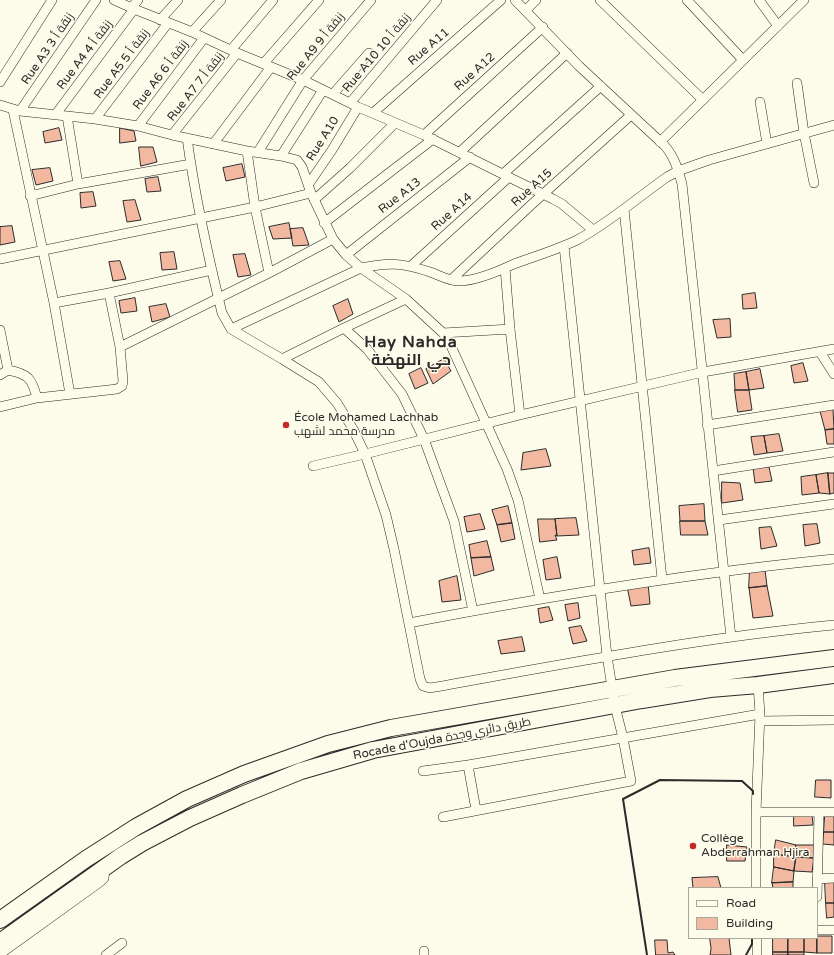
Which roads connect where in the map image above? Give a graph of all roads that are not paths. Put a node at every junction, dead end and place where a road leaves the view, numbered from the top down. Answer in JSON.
{"nodes":[{"id":1,"x":52,"y":0,"type":"edge"},
{"id":2,"x":96,"y":0,"type":"edge"},
{"id":3,"x":114,"y":0,"type":"edge"},
{"id":4,"x":138,"y":0,"type":"edge"},
{"id":5,"x":178,"y":0,"type":"edge"},
{"id":6,"x":222,"y":0,"type":"edge"},
{"id":7,"x":273,"y":0,"type":"edge"},
{"id":8,"x":319,"y":0,"type":"edge"},
{"id":9,"x":370,"y":0,"type":"edge"},
{"id":10,"x":437,"y":0,"type":"edge"},
{"id":11,"x":501,"y":0,"type":"edge"},
{"id":12,"x":515,"y":0,"type":"edge"},
{"id":13,"x":536,"y":0,"type":"edge"},
{"id":14,"x":600,"y":0,"type":"edge"},
{"id":15,"x":687,"y":0,"type":"edge"},
{"id":16,"x":759,"y":0,"type":"edge"},
{"id":17,"x":804,"y":0,"type":"edge"},
{"id":18,"x":132,"y":9,"type":"junction"},
{"id":19,"x":526,"y":10,"type":"junction"},
{"id":20,"x":164,"y":21,"type":"junction"},
{"id":21,"x":778,"y":26,"type":"junction"},
{"id":22,"x":543,"y":27,"type":"junction"},
{"id":23,"x":192,"y":32,"type":"junction"},
{"id":24,"x":204,"y":38,"type":"junction"},
{"id":25,"x":234,"y":52,"type":"junction"},
{"id":26,"x":369,"y":53,"type":"dead end"},
{"id":27,"x":567,"y":53,"type":"junction"},
{"id":28,"x":743,"y":60,"type":"junction"},
{"id":29,"x":268,"y":65,"type":"junction"},
{"id":30,"x":303,"y":80,"type":"junction"},
{"id":31,"x":0,"y":82,"type":"edge"},
{"id":32,"x":797,"y":83,"type":"dead end"},
{"id":33,"x":601,"y":86,"type":"junction"},
{"id":34,"x":323,"y":90,"type":"junction"},
{"id":35,"x":333,"y":94,"type":"junction"},
{"id":36,"x":703,"y":100,"type":"junction"},
{"id":37,"x":760,"y":102,"type":"dead end"},
{"id":38,"x":0,"y":105,"type":"edge"},
{"id":39,"x":354,"y":105,"type":"junction"},
{"id":40,"x":16,"y":110,"type":"junction"},
{"id":41,"x":372,"y":113,"type":"junction"},
{"id":42,"x":56,"y":114,"type":"junction"},
{"id":43,"x":631,"y":115,"type":"junction"},
{"id":44,"x":67,"y":116,"type":"junction"},
{"id":45,"x":95,"y":119,"type":"junction"},
{"id":46,"x":395,"y":123,"type":"junction"},
{"id":47,"x":834,"y":125,"type":"edge"},
{"id":48,"x":138,"y":126,"type":"junction"},
{"id":49,"x":804,"y":133,"type":"junction"},
{"id":50,"x":172,"y":135,"type":"junction"},
{"id":51,"x":429,"y":137,"type":"junction"},
{"id":52,"x":187,"y":138,"type":"junction"},
{"id":53,"x":660,"y":142,"type":"junction"},
{"id":54,"x":214,"y":143,"type":"junction"},
{"id":55,"x":767,"y":144,"type":"junction"},
{"id":56,"x":248,"y":151,"type":"junction"},
{"id":57,"x":258,"y":152,"type":"junction"},
{"id":58,"x":460,"y":152,"type":"junction"},
{"id":59,"x":281,"y":156,"type":"junction"},
{"id":60,"x":470,"y":157,"type":"junction"},
{"id":61,"x":191,"y":164,"type":"junction"},
{"id":62,"x":678,"y":171,"type":"junction"},
{"id":63,"x":506,"y":175,"type":"junction"},
{"id":64,"x":814,"y":183,"type":"dead end"},
{"id":65,"x":78,"y":184,"type":"junction"},
{"id":66,"x":311,"y":192,"type":"junction"},
{"id":67,"x":543,"y":194,"type":"junction"},
{"id":68,"x":30,"y":196,"type":"junction"},
{"id":69,"x":255,"y":208,"type":"junction"},
{"id":70,"x":624,"y":208,"type":"junction"},
{"id":71,"x":201,"y":218,"type":"junction"},
{"id":72,"x":324,"y":223,"type":"junction"},
{"id":73,"x":593,"y":230,"type":"junction"},
{"id":74,"x":333,"y":239,"type":"junction"},
{"id":75,"x":564,"y":246,"type":"junction"},
{"id":76,"x":42,"y":250,"type":"junction"},
{"id":77,"x":346,"y":255,"type":"junction"},
{"id":78,"x":0,"y":259,"type":"edge"},
{"id":79,"x":410,"y":266,"type":"junction"},
{"id":80,"x":361,"y":268,"type":"junction"},
{"id":81,"x":505,"y":268,"type":"junction"},
{"id":82,"x":212,"y":270,"type":"junction"},
{"id":83,"x":269,"y":273,"type":"junction"},
{"id":84,"x":451,"y":280,"type":"junction"},
{"id":85,"x":109,"y":293,"type":"junction"},
{"id":86,"x":218,"y":298,"type":"junction"},
{"id":87,"x":406,"y":299,"type":"junction"},
{"id":88,"x":54,"y":303,"type":"junction"},
{"id":89,"x":344,"y":328,"type":"junction"},
{"id":90,"x":231,"y":329,"type":"junction"},
{"id":91,"x":510,"y":329,"type":"junction"},
{"id":92,"x":0,"y":330,"type":"edge"},
{"id":93,"x":443,"y":333,"type":"junction"},
{"id":94,"x":120,"y":347,"type":"junction"},
{"id":95,"x":834,"y":349,"type":"edge"},
{"id":96,"x":820,"y":352,"type":"junction"},
{"id":97,"x":282,"y":359,"type":"junction"},
{"id":98,"x":8,"y":370,"type":"junction"},
{"id":99,"x":703,"y":372,"type":"junction"},
{"id":100,"x":834,"y":374,"type":"edge"},
{"id":101,"x":0,"y":375,"type":"edge"},
{"id":102,"x":641,"y":386,"type":"junction"},
{"id":103,"x":70,"y":394,"type":"junction"},
{"id":104,"x":38,"y":398,"type":"junction"},
{"id":105,"x":581,"y":401,"type":"junction"},
{"id":106,"x":834,"y":406,"type":"edge"},
{"id":107,"x":0,"y":407,"type":"edge"},
{"id":108,"x":520,"y":415,"type":"junction"},
{"id":109,"x":487,"y":424,"type":"junction"},
{"id":110,"x":707,"y":425,"type":"junction"},
{"id":111,"x":424,"y":439,"type":"junction"},
{"id":112,"x":834,"y":452,"type":"edge"},
{"id":113,"x":365,"y":454,"type":"junction"},
{"id":114,"x":313,"y":466,"type":"dead end"},
{"id":115,"x":713,"y":472,"type":"junction"},
{"id":116,"x":834,"y":504,"type":"edge"},
{"id":117,"x":719,"y":520,"type":"junction"},
{"id":118,"x":834,"y":559,"type":"edge"},
{"id":119,"x":725,"y":571,"type":"junction"},
{"id":120,"x":662,"y":579,"type":"junction"},
{"id":121,"x":600,"y":589,"type":"junction"},
{"id":122,"x":540,"y":599,"type":"junction"},
{"id":123,"x":473,"y":611,"type":"junction"},
{"id":124,"x":409,"y":623,"type":"junction"},
{"id":125,"x":834,"y":625,"type":"edge"},
{"id":126,"x":731,"y":637,"type":"junction"},
{"id":127,"x":607,"y":656,"type":"junction"},
{"id":128,"x":834,"y":658,"type":"edge"},
{"id":129,"x":834,"y":675,"type":"edge"},
{"id":130,"x":758,"y":685,"type":"junction"},
{"id":131,"x":612,"y":688,"type":"junction"},
{"id":132,"x":615,"y":706,"type":"junction"},
{"id":133,"x":760,"y":718,"type":"junction"},
{"id":134,"x":834,"y":720,"type":"edge"},
{"id":135,"x":623,"y":738,"type":"junction"},
{"id":136,"x":468,"y":765,"type":"junction"},
{"id":137,"x":423,"y":771,"type":"dead end"},
{"id":138,"x":476,"y":810,"type":"junction"},
{"id":139,"x":756,"y":812,"type":"junction"},
{"id":140,"x":819,"y":812,"type":"junction"},
{"id":141,"x":834,"y":812,"type":"edge"},
{"id":142,"x":443,"y":817,"type":"dead end"},
{"id":143,"x":105,"y":867,"type":"junction"},
{"id":144,"x":834,"y":878,"type":"edge"},
{"id":145,"x":818,"y":879,"type":"junction"},
{"id":146,"x":756,"y":887,"type":"edge"},
{"id":147,"x":818,"y":887,"type":"edge"},
{"id":148,"x":0,"y":920,"type":"edge"},
{"id":149,"x":818,"y":930,"type":"edge"},
{"id":150,"x":834,"y":930,"type":"edge"},
{"id":151,"x":757,"y":939,"type":"edge"},
{"id":152,"x":0,"y":942,"type":"edge"},
{"id":153,"x":122,"y":943,"type":"dead end"},
{"id":154,"x":0,"y":954,"type":"edge"},
{"id":155,"x":106,"y":955,"type":"edge"},
{"id":156,"x":757,"y":955,"type":"edge"}],
"edges":[{"from":1,"to":31,"type":"street"},
{"from":2,"to":40,"type":"street","name":"Rue A3 زنقة أ 3"},
{"from":3,"to":18,"type":"street"},
{"from":4,"to":18,"type":"street","name":"Rue A4 زنقة أ 4"},
{"from":5,"to":20,"type":"street","name":"Rue A5 زنقة أ 5"},
{"from":6,"to":23,"type":"street","name":"Rue A6 زنقة أ 6"},
{"from":7,"to":25,"type":"street","name":"Rue A7 زنقة أ 7"},
{"from":8,"to":29,"type":"street"},
{"from":9,"to":30,"type":"street","name":"Rue A9 زنقة أ 9"},
{"from":10,"to":39,"type":"street","name":"Rue A10 زنقة أ 10"},
{"from":11,"to":41,"type":"street","name":"Rue A11"},
{"from":12,"to":19,"type":"street"},
{"from":13,"to":19,"type":"street"},
{"from":14,"to":36,"type":"street"},
{"from":15,"to":28,"type":"street"},
{"from":16,"to":21,"type":"street"},
{"from":17,"to":21,"type":"street"},
{"from":18,"to":20,"type":"street"},
{"from":18,"to":42,"type":"street","name":"Rue A4 زنقة أ 4"},
{"from":19,"to":22,"type":"street"},
{"from":20,"to":23,"type":"street"},
{"from":20,"to":45,"type":"street","name":"Rue A5 زنقة أ 5"},
{"from":21,"to":28,"type":"street"},
{"from":22,"to":27,"type":"street"},
{"from":22,"to":51,"type":"street","name":"Rue A12"},
{"from":23,"to":24,"type":"street"},
{"from":24,"to":25,"type":"street"},
{"from":24,"to":48,"type":"street","name":"Rue A6 زنقة أ 6"},
{"from":25,"to":29,"type":"street"},
{"from":25,"to":50,"type":"street","name":"Rue A7 زنقة أ 7"},
{"from":26,"to":35,"type":"street"},
{"from":27,"to":33,"type":"street"},
{"from":27,"to":58,"type":"street"},
{"from":28,"to":36,"type":"street"},
{"from":29,"to":30,"type":"street"},
{"from":29,"to":54,"type":"street"},
{"from":30,"to":34,"type":"street"},
{"from":30,"to":57,"type":"street","name":"Rue A9 زنقة أ 9"},
{"from":32,"to":49,"type":"street"},
{"from":33,"to":43,"type":"street"},
{"from":33,"to":63,"type":"street","name":"Rue A14"},
{"from":34,"to":35,"type":"street"},
{"from":34,"to":59,"type":"street"},
{"from":35,"to":39,"type":"street"},
{"from":36,"to":53,"type":"street"},
{"from":37,"to":55,"type":"street"},
{"from":38,"to":40,"type":"street"},
{"from":39,"to":41,"type":"street"},
{"from":39,"to":66,"type":"street","name":"Rue A10"},
{"from":40,"to":42,"type":"street"},
{"from":40,"to":68,"type":"street"},
{"from":41,"to":46,"type":"street"},
{"from":42,"to":44,"type":"street"},
{"from":43,"to":53,"type":"street"},
{"from":43,"to":67,"type":"street","name":"Rue A15"},
{"from":44,"to":45,"type":"street"},
{"from":44,"to":65,"type":"street"},
{"from":45,"to":48,"type":"street"},
{"from":46,"to":51,"type":"street"},
{"from":46,"to":66,"type":"street"},
{"from":47,"to":49,"type":"street"},
{"from":48,"to":50,"type":"street"},
{"from":49,"to":55,"type":"street"},
{"from":49,"to":64,"type":"street"},
{"from":50,"to":52,"type":"street"},
{"from":51,"to":58,"type":"street"},
{"from":51,"to":72,"type":"street","name":"Rue A12"},
{"from":52,"to":54,"type":"street"},
{"from":52,"to":61,"type":"street"},
{"from":53,"to":62,"type":"street"},
{"from":54,"to":56,"type":"street"},
{"from":55,"to":62,"type":"street"},
{"from":56,"to":57,"type":"street"},
{"from":56,"to":69,"type":"street"},
{"from":57,"to":59,"type":"street"},
{"from":58,"to":60,"type":"street"},
{"from":59,"to":66,"type":"street"},
{"from":60,"to":63,"type":"street"},
{"from":60,"to":77,"type":"street","name":"Rue A13"},
{"from":61,"to":65,"type":"street"},
{"from":61,"to":71,"type":"street"},
{"from":62,"to":70,"type":"street"},
{"from":62,"to":99,"type":"street"},
{"from":63,"to":67,"type":"street"},
{"from":63,"to":79,"type":"street","name":"Rue A14"},
{"from":65,"to":68,"type":"street"},
{"from":66,"to":69,"type":"street"},
{"from":66,"to":72,"type":"street"},
{"from":67,"to":73,"type":"street"},
{"from":67,"to":84,"type":"street","name":"Rue A15"},
{"from":68,"to":76,"type":"street"},
{"from":69,"to":71,"type":"street"},
{"from":69,"to":83,"type":"street"},
{"from":70,"to":73,"type":"street"},
{"from":70,"to":102,"type":"street"},
{"from":71,"to":76,"type":"street"},
{"from":71,"to":82,"type":"street"},
{"from":72,"to":74,"type":"street"},
{"from":73,"to":75,"type":"street"},
{"from":74,"to":77,"type":"street"},
{"from":74,"to":83,"type":"street"},
{"from":75,"to":81,"type":"street"},
{"from":75,"to":105,"type":"street"},
{"from":76,"to":78,"type":"street"},
{"from":76,"to":88,"type":"street"},
{"from":77,"to":80,"type":"street"},
{"from":79,"to":80,"type":"street"},
{"from":79,"to":84,"type":"street"},
{"from":80,"to":87,"type":"street"},
{"from":80,"to":90,"type":"street"},
{"from":81,"to":84,"type":"street"},
{"from":81,"to":91,"type":"street"},
{"from":82,"to":85,"type":"street"},
{"from":82,"to":86,"type":"street"},
{"from":83,"to":86,"type":"street"},
{"from":85,"to":88,"type":"street"},
{"from":85,"to":94,"type":"street"},
{"from":86,"to":90,"type":"street"},
{"from":86,"to":94,"type":"street"},
{"from":87,"to":89,"type":"street"},
{"from":87,"to":93,"type":"street"},
{"from":88,"to":103,"type":"street"},
{"from":89,"to":97,"type":"street"},
{"from":89,"to":111,"type":"street"},
{"from":90,"to":97,"type":"street"},
{"from":91,"to":93,"type":"street"},
{"from":91,"to":108,"type":"street"},
{"from":92,"to":98,"type":"street"},
{"from":93,"to":109,"type":"street"},
{"from":94,"to":103,"type":"street"},
{"from":95,"to":96,"type":"street"},
{"from":96,"to":99,"type":"street"},
{"from":96,"to":100,"type":"street"},
{"from":97,"to":113,"type":"street"},
{"from":98,"to":101,"type":"street"},
{"from":98,"to":104,"type":"street"},
{"from":99,"to":102,"type":"street"},
{"from":99,"to":110,"type":"street"},
{"from":102,"to":105,"type":"street"},
{"from":102,"to":120,"type":"street"},
{"from":103,"to":104,"type":"street"},
{"from":104,"to":107,"type":"street"},
{"from":105,"to":108,"type":"street"},
{"from":105,"to":121,"type":"street"},
{"from":106,"to":110,"type":"street"},
{"from":108,"to":109,"type":"street"},
{"from":109,"to":111,"type":"street"},
{"from":109,"to":122,"type":"street"},
{"from":110,"to":115,"type":"street"},
{"from":111,"to":113,"type":"street"},
{"from":111,"to":123,"type":"street"},
{"from":112,"to":115,"type":"street"},
{"from":113,"to":114,"type":"street"},
{"from":113,"to":124,"type":"street"},
{"from":115,"to":117,"type":"street"},
{"from":116,"to":117,"type":"street"},
{"from":117,"to":119,"type":"street"},
{"from":118,"to":119,"type":"street"},
{"from":119,"to":120,"type":"street"},
{"from":119,"to":126,"type":"street"},
{"from":120,"to":121,"type":"street"},
{"from":121,"to":122,"type":"street"},
{"from":121,"to":127,"type":"street"},
{"from":122,"to":123,"type":"street"},
{"from":123,"to":124,"type":"street"},
{"from":124,"to":127,"type":"street"},
{"from":125,"to":126,"type":"street"},
{"from":126,"to":127,"type":"street"},
{"from":127,"to":131,"type":"street"},
{"from":128,"to":131,"type":"highway","name":"Rocade d'Oujda طريق دائري وجدة"},
{"from":129,"to":130,"type":"highway","name":"Rocade d'Oujda طريق دائري وجدة"},
{"from":130,"to":132,"type":"highway","name":"Rocade d'Oujda طريق دائري وجدة"},
{"from":130,"to":133,"type":"street"},
{"from":131,"to":132,"type":"street"},
{"from":131,"to":148,"type":"highway","name":"Rocade d'Oujda طريق دائري وجدة"},
{"from":132,"to":135,"type":"street"},
{"from":132,"to":143,"type":"highway","name":"Rocade d'Oujda طريق دائري وجدة"},
{"from":133,"to":134,"type":"street"},
{"from":133,"to":135,"type":"street"},
{"from":133,"to":139,"type":"street"},
{"from":135,"to":136,"type":"street"},
{"from":135,"to":138,"type":"street"},
{"from":136,"to":137,"type":"street"},
{"from":136,"to":138,"type":"street"},
{"from":138,"to":142,"type":"street"},
{"from":139,"to":140,"type":"street"},
{"from":139,"to":146,"type":"street"},
{"from":140,"to":141,"type":"street"},
{"from":140,"to":145,"type":"street"},
{"from":143,"to":152,"type":"highway","name":"Rocade d'Oujda طريق دائري وجدة"},
{"from":143,"to":154,"type":"street"},
{"from":144,"to":145,"type":"street"},
{"from":145,"to":147,"type":"street"},
{"from":149,"to":150,"type":"street"},
{"from":151,"to":156,"type":"street"},
{"from":153,"to":155,"type":"street"}]}
